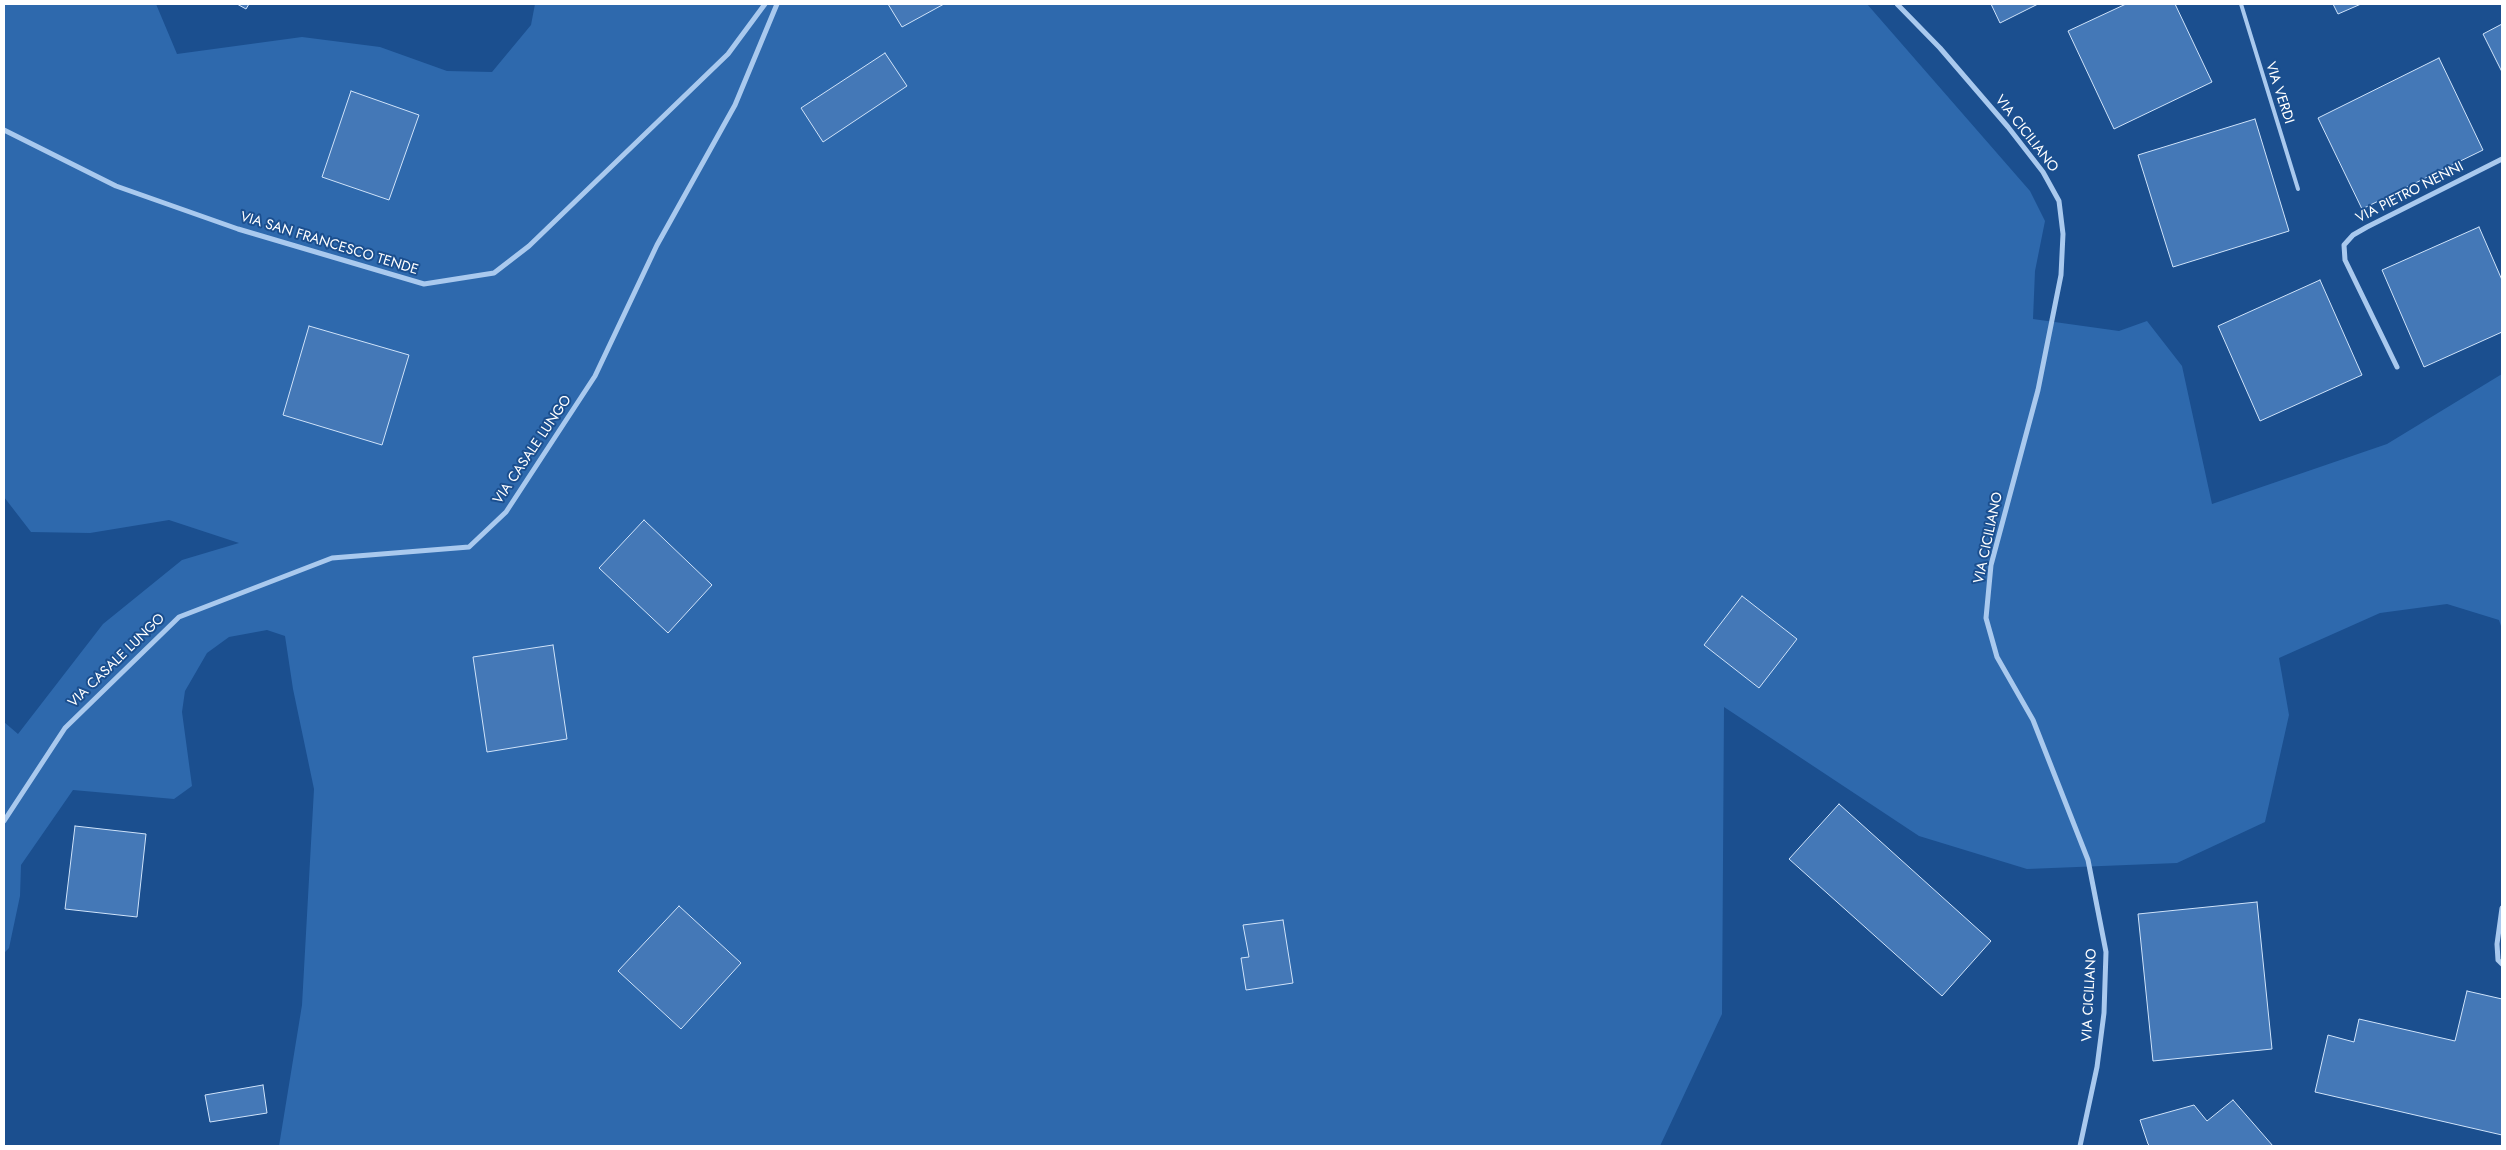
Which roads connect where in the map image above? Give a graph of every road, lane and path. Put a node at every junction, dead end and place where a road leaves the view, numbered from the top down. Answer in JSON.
{"nodes":[{"id":1,"x":765,"y":4,"type":"edge"},
{"id":2,"x":777,"y":4,"type":"edge"},
{"id":3,"x":1897,"y":4,"type":"edge"},
{"id":4,"x":2241,"y":4,"type":"edge"},
{"id":5,"x":4,"y":130,"type":"edge"},
{"id":6,"x":2502,"y":160,"type":"edge"},
{"id":7,"x":2298,"y":189,"type":"dead end"},
{"id":8,"x":2396,"y":367,"type":"dead end"},
{"id":9,"x":4,"y":821,"type":"edge"},
{"id":10,"x":2502,"y":908,"type":"edge"},
{"id":11,"x":2502,"y":964,"type":"edge"},
{"id":12,"x":2080,"y":1146,"type":"edge"}],
"edges":[{"from":1,"to":5,"type":"street","name":"VIA SAN FRANCESCO TENDE"},
{"from":2,"to":9,"type":"street","name":"VIA CASALE LUNGO"},
{"from":3,"to":12,"type":"street","name":"VIA CICILIANO"},
{"from":4,"to":7,"type":"lane","name":"VIA VERDI"},
{"from":6,"to":8,"type":"street","name":"VIA PIETRO NENNI"},
{"from":10,"to":11,"type":"street"}]}
